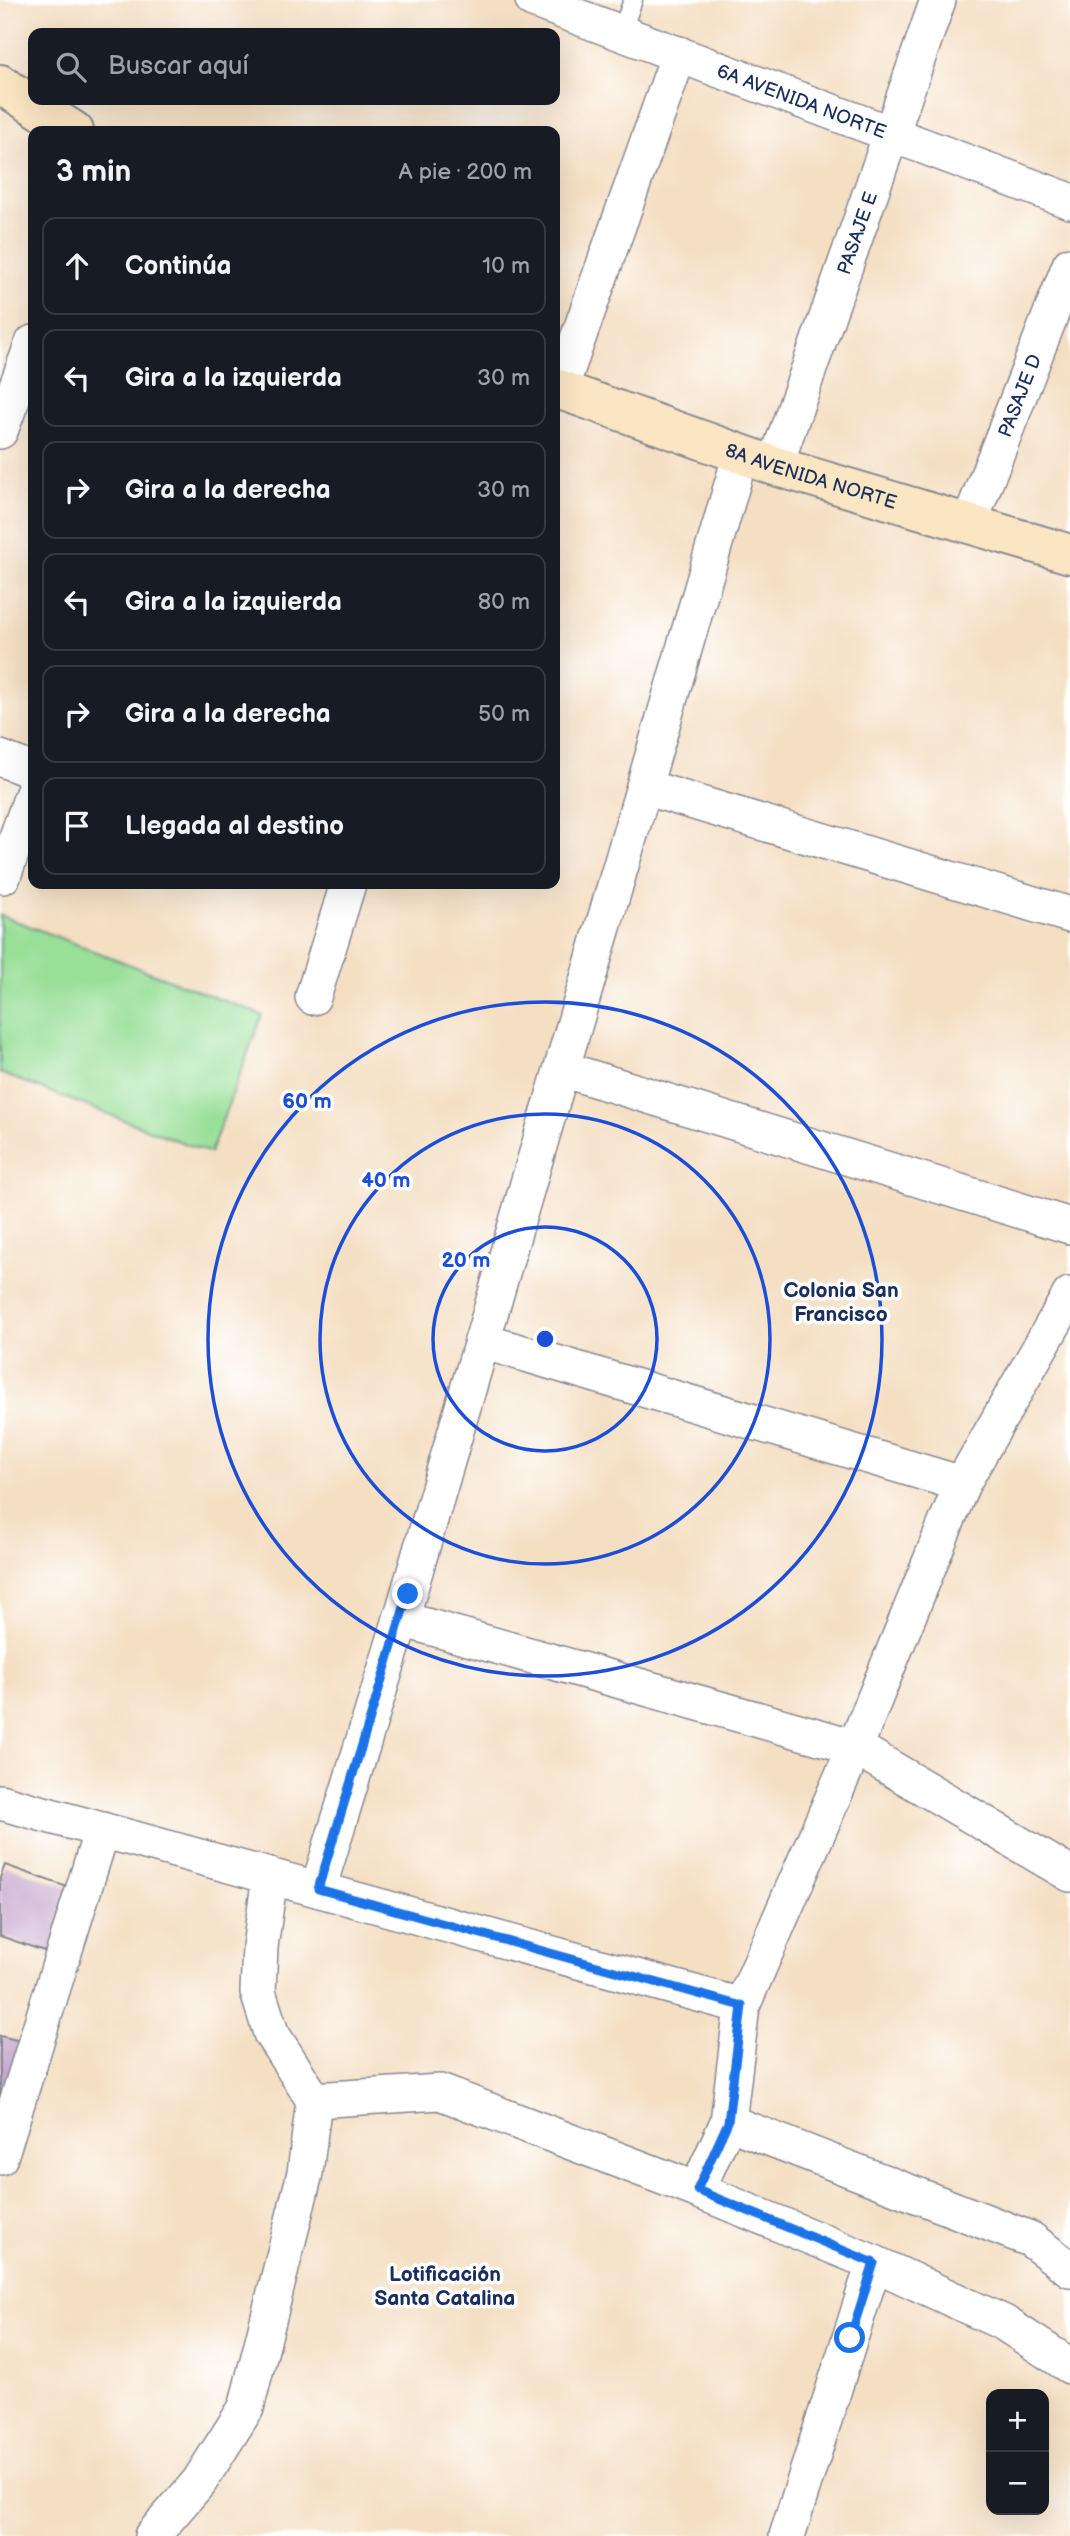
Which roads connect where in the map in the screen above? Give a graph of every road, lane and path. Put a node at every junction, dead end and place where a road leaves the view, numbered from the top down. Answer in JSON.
{"nodes":[{"id":1,"x":533,"y":0,"type":"edge"},
{"id":2,"x":633,"y":0,"type":"edge"},
{"id":3,"x":938,"y":0,"type":"edge"},
{"id":4,"x":621,"y":33,"type":"junction"},
{"id":5,"x":679,"y":54,"type":"junction"},
{"id":6,"x":0,"y":84,"type":"edge"},
{"id":7,"x":28,"y":102,"type":"edge"},
{"id":8,"x":33,"y":105,"type":"edge"},
{"id":9,"x":66,"y":126,"type":"edge"},
{"id":10,"x":891,"y":134,"type":"junction"},
{"id":11,"x":1070,"y":201,"type":"edge"},
{"id":12,"x":1070,"y":265,"type":"edge"},
{"id":13,"x":28,"y":356,"type":"edge"},
{"id":14,"x":560,"y":380,"type":"edge"},
{"id":15,"x":560,"y":389,"type":"edge"},
{"id":16,"x":0,"y":431,"type":"edge"},
{"id":17,"x":758,"y":460,"type":"junction"},
{"id":18,"x":969,"y":524,"type":"junction"},
{"id":19,"x":1070,"y":554,"type":"edge"},
{"id":20,"x":0,"y":758,"type":"edge"},
{"id":21,"x":28,"y":769,"type":"edge"},
{"id":22,"x":644,"y":787,"type":"junction"},
{"id":23,"x":28,"y":807,"type":"edge"},
{"id":24,"x":3,"y":876,"type":"dead end"},
{"id":25,"x":345,"y":889,"type":"edge"},
{"id":26,"x":1070,"y":915,"type":"edge"},
{"id":27,"x":313,"y":997,"type":"dead end"},
{"id":28,"x":562,"y":1069,"type":"junction"},
{"id":29,"x":1070,"y":1226,"type":"edge"},
{"id":30,"x":1070,"y":1295,"type":"edge"},
{"id":31,"x":482,"y":1342,"type":"junction"},
{"id":32,"x":962,"y":1484,"type":"junction"},
{"id":33,"x":401,"y":1619,"type":"junction"},
{"id":34,"x":855,"y":1746,"type":"junction"},
{"id":35,"x":0,"y":1802,"type":"edge"},
{"id":36,"x":102,"y":1830,"type":"junction"},
{"id":37,"x":1070,"y":1874,"type":"edge"},
{"id":38,"x":270,"y":1876,"type":"junction"},
{"id":39,"x":318,"y":1889,"type":"junction"},
{"id":40,"x":742,"y":2006,"type":"junction"},
{"id":41,"x":314,"y":2100,"type":"junction"},
{"id":42,"x":728,"y":2122,"type":"junction"},
{"id":43,"x":0,"y":2157,"type":"edge"},
{"id":44,"x":697,"y":2190,"type":"junction"},
{"id":45,"x":874,"y":2263,"type":"junction"},
{"id":46,"x":1070,"y":2269,"type":"edge"},
{"id":47,"x":1070,"y":2366,"type":"edge"},
{"id":48,"x":152,"y":2536,"type":"edge"},
{"id":49,"x":787,"y":2536,"type":"edge"}],
"edges":[{"from":1,"to":4,"type":"street","name":"6A AVENIDA NORTE"},
{"from":2,"to":4,"type":"lane"},
{"from":3,"to":10,"type":"street","name":"PASAJE E"},
{"from":4,"to":5,"type":"street","name":"6A AVENIDA NORTE"},
{"from":5,"to":10,"type":"street","name":"6A AVENIDA NORTE"},
{"from":5,"to":14,"type":"street"},
{"from":6,"to":7,"type":"street"},
{"from":8,"to":9,"type":"street"},
{"from":10,"to":11,"type":"street","name":"6A AVENIDA NORTE"},
{"from":10,"to":17,"type":"street","name":"PASAJE E"},
{"from":12,"to":18,"type":"street","name":"PASAJE D"},
{"from":13,"to":16,"type":"street"},
{"from":15,"to":17,"type":"street","name":"8A AVENIDA NORTE"},
{"from":17,"to":18,"type":"street","name":"8A AVENIDA NORTE"},
{"from":17,"to":22,"type":"street","name":"PASAJE E"},
{"from":18,"to":19,"type":"street","name":"8A AVENIDA NORTE"},
{"from":20,"to":21,"type":"street"},
{"from":22,"to":26,"type":"street"},
{"from":22,"to":28,"type":"street","name":"PASAJE E"},
{"from":23,"to":24,"type":"street"},
{"from":25,"to":27,"type":"street"},
{"from":28,"to":29,"type":"street"},
{"from":28,"to":31,"type":"street","name":"PASAJE E"},
{"from":30,"to":32,"type":"street"},
{"from":31,"to":32,"type":"street"},
{"from":31,"to":33,"type":"street","name":"PASAJE E"},
{"from":32,"to":34,"type":"street"},
{"from":33,"to":34,"type":"street"},
{"from":33,"to":39,"type":"street","name":"PASAJE E"},
{"from":34,"to":37,"type":"street"},
{"from":34,"to":40,"type":"street"},
{"from":35,"to":36,"type":"street"},
{"from":36,"to":38,"type":"street"},
{"from":36,"to":43,"type":"street"},
{"from":38,"to":39,"type":"street"},
{"from":38,"to":41,"type":"street"},
{"from":39,"to":40,"type":"street"},
{"from":40,"to":42,"type":"street"},
{"from":41,"to":44,"type":"street"},
{"from":41,"to":48,"type":"street"},
{"from":42,"to":44,"type":"street"},
{"from":42,"to":46,"type":"street"},
{"from":44,"to":45,"type":"street"},
{"from":45,"to":47,"type":"street"},
{"from":45,"to":49,"type":"street"}]}
